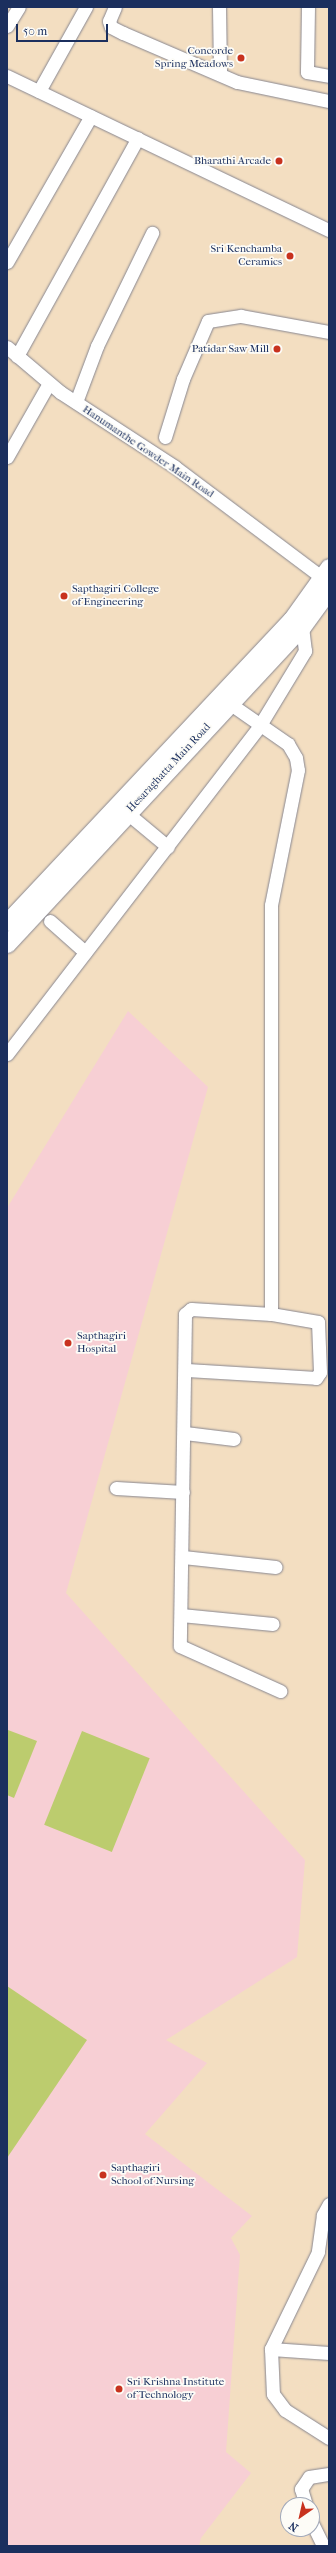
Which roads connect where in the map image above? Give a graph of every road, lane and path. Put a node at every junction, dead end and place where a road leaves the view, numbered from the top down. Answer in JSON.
{"nodes":[{"id":1,"x":20,"y":7,"type":"edge"},
{"id":2,"x":86,"y":7,"type":"edge"},
{"id":3,"x":115,"y":7,"type":"edge"},
{"id":4,"x":219,"y":7,"type":"edge"},
{"id":5,"x":308,"y":7,"type":"edge"},
{"id":6,"x":7,"y":26,"type":"edge"},
{"id":7,"x":220,"y":74,"type":"junction"},
{"id":8,"x":7,"y":76,"type":"edge"},
{"id":9,"x":329,"y":76,"type":"edge"},
{"id":10,"x":39,"y":91,"type":"junction"},
{"id":11,"x":329,"y":101,"type":"edge"},
{"id":12,"x":91,"y":116,"type":"junction"},
{"id":13,"x":138,"y":138,"type":"junction"},
{"id":14,"x":329,"y":230,"type":"edge"},
{"id":15,"x":152,"y":233,"type":"dead end"},
{"id":16,"x":7,"y":262,"type":"edge"},
{"id":17,"x":329,"y":332,"type":"edge"},
{"id":18,"x":12,"y":351,"type":"edge"},
{"id":19,"x":49,"y":383,"type":"junction"},
{"id":20,"x":76,"y":402,"type":"junction"},
{"id":21,"x":165,"y":437,"type":"dead end"},
{"id":22,"x":7,"y":457,"type":"edge"},
{"id":23,"x":327,"y":580,"type":"edge"},
{"id":24,"x":296,"y":624,"type":"junction"},
{"id":25,"x":229,"y":703,"type":"junction"},
{"id":26,"x":260,"y":725,"type":"junction"},
{"id":27,"x":128,"y":813,"type":"junction"},
{"id":28,"x":168,"y":847,"type":"junction"},
{"id":29,"x":50,"y":921,"type":"dead end"},
{"id":30,"x":7,"y":922,"type":"edge"},
{"id":31,"x":7,"y":944,"type":"edge"},
{"id":32,"x":85,"y":952,"type":"junction"},
{"id":33,"x":7,"y":1054,"type":"edge"},
{"id":34,"x":271,"y":1314,"type":"junction"},
{"id":35,"x":187,"y":1370,"type":"junction"},
{"id":36,"x":185,"y":1433,"type":"junction"},
{"id":37,"x":234,"y":1439,"type":"dead end"},
{"id":38,"x":116,"y":1488,"type":"dead end"},
{"id":39,"x":183,"y":1492,"type":"junction"},
{"id":40,"x":183,"y":1557,"type":"junction"},
{"id":41,"x":275,"y":1568,"type":"dead end"},
{"id":42,"x":181,"y":1615,"type":"junction"},
{"id":43,"x":273,"y":1624,"type":"dead end"},
{"id":44,"x":280,"y":1691,"type":"dead end"},
{"id":45,"x":329,"y":2204,"type":"edge"},
{"id":46,"x":271,"y":2349,"type":"junction"},
{"id":47,"x":329,"y":2353,"type":"edge"},
{"id":48,"x":329,"y":2438,"type":"edge"},
{"id":49,"x":329,"y":2474,"type":"edge"},
{"id":50,"x":304,"y":2497,"type":"edge"}],
"edges":[{"from":1,"to":6,"type":"street"},
{"from":2,"to":10,"type":"street"},
{"from":3,"to":7,"type":"street"},
{"from":4,"to":7,"type":"street"},
{"from":5,"to":9,"type":"street"},
{"from":7,"to":11,"type":"street"},
{"from":8,"to":10,"type":"street"},
{"from":10,"to":12,"type":"street"},
{"from":12,"to":13,"type":"street"},
{"from":12,"to":16,"type":"street"},
{"from":13,"to":14,"type":"street"},
{"from":13,"to":18,"type":"street"},
{"from":15,"to":20,"type":"street"},
{"from":17,"to":21,"type":"street"},
{"from":18,"to":19,"type":"street","name":"Hanumanthe Gowder Main Road"},
{"from":19,"to":20,"type":"street","name":"Hanumanthe Gowder Main Road"},
{"from":19,"to":22,"type":"street"},
{"from":20,"to":23,"type":"street","name":"Hanumanthe Gowder Main Road"},
{"from":23,"to":24,"type":"main road"},
{"from":24,"to":25,"type":"main road","name":"Hesaraghatta Main Road"},
{"from":24,"to":26,"type":"street"},
{"from":24,"to":30,"type":"main road","name":"Hesaraghatta Main Road"},
{"from":25,"to":26,"type":"street"},
{"from":25,"to":27,"type":"main road","name":"Hesaraghatta Main Road"},
{"from":26,"to":28,"type":"street"},
{"from":26,"to":34,"type":"street"},
{"from":27,"to":28,"type":"street"},
{"from":27,"to":31,"type":"main road","name":"Hesaraghatta Main Road"},
{"from":28,"to":32,"type":"street"},
{"from":29,"to":32,"type":"street"},
{"from":32,"to":33,"type":"street"},
{"from":34,"to":35,"type":"street"},
{"from":34,"to":35,"type":"street"},
{"from":35,"to":36,"type":"street"},
{"from":36,"to":37,"type":"street"},
{"from":36,"to":39,"type":"street"},
{"from":38,"to":39,"type":"street"},
{"from":39,"to":40,"type":"street"},
{"from":40,"to":41,"type":"street"},
{"from":40,"to":42,"type":"street"},
{"from":42,"to":43,"type":"street"},
{"from":42,"to":44,"type":"street"},
{"from":45,"to":46,"type":"street"},
{"from":46,"to":47,"type":"street"},
{"from":46,"to":48,"type":"street"},
{"from":49,"to":50,"type":"street"}]}
